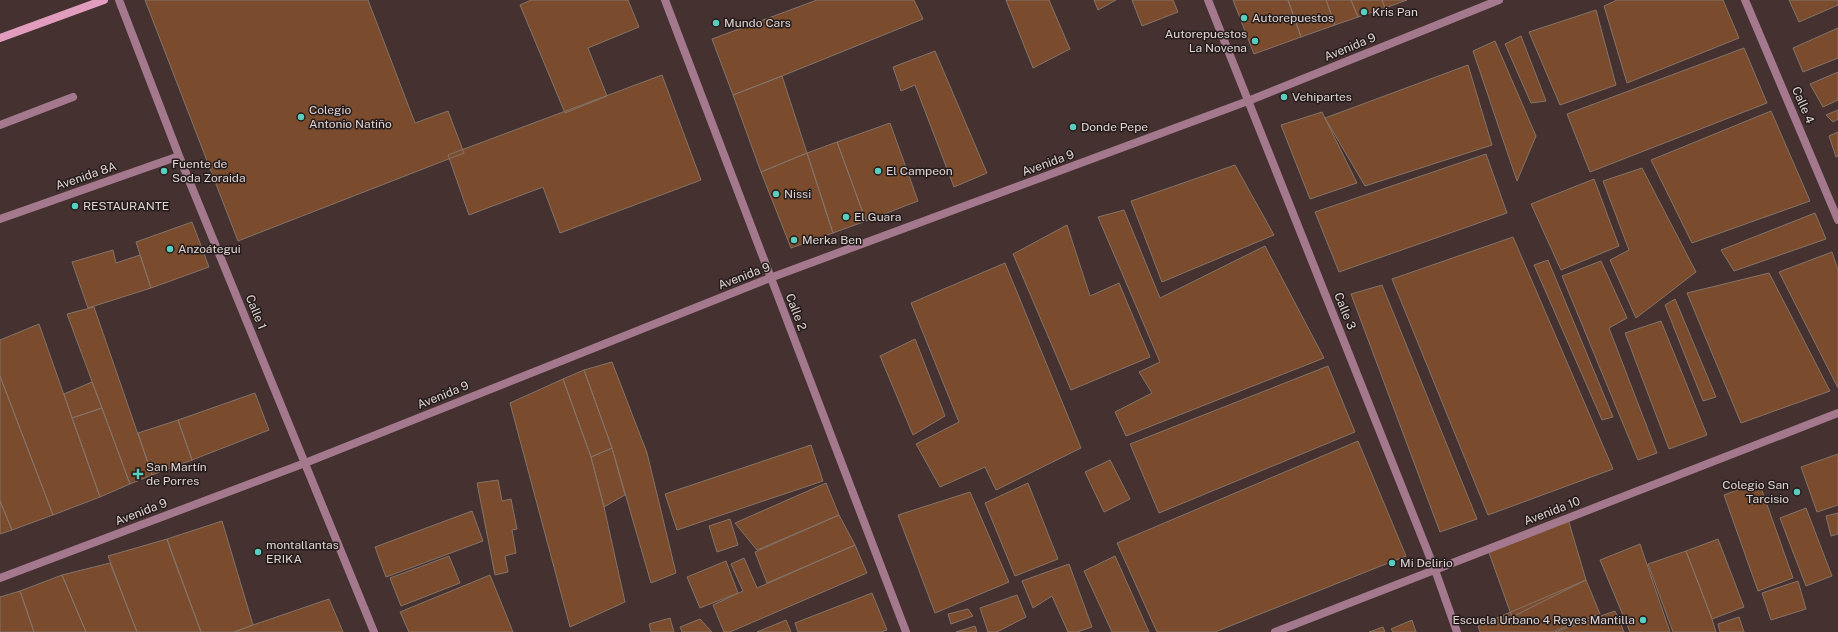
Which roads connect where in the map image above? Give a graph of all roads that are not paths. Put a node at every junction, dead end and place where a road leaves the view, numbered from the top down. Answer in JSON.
{"nodes":[{"id":1,"x":104,"y":0,"type":"edge"},
{"id":2,"x":119,"y":0,"type":"edge"},
{"id":3,"x":665,"y":0,"type":"edge"},
{"id":4,"x":1208,"y":0,"type":"edge"},
{"id":5,"x":1499,"y":0,"type":"edge"},
{"id":6,"x":1745,"y":0,"type":"edge"},
{"id":7,"x":0,"y":38,"type":"edge"},
{"id":8,"x":73,"y":97,"type":"dead end"},
{"id":9,"x":1248,"y":101,"type":"junction"},
{"id":10,"x":0,"y":125,"type":"edge"},
{"id":11,"x":179,"y":156,"type":"junction"},
{"id":12,"x":0,"y":219,"type":"edge"},
{"id":13,"x":1838,"y":220,"type":"edge"},
{"id":14,"x":770,"y":278,"type":"junction"},
{"id":15,"x":1838,"y":413,"type":"edge"},
{"id":16,"x":305,"y":463,"type":"junction"},
{"id":17,"x":1435,"y":570,"type":"junction"},
{"id":18,"x":0,"y":578,"type":"edge"},
{"id":19,"x":374,"y":632,"type":"edge"},
{"id":20,"x":906,"y":632,"type":"edge"},
{"id":21,"x":1275,"y":632,"type":"edge"},
{"id":22,"x":1457,"y":632,"type":"edge"}],
"edges":[{"from":1,"to":7,"type":"main road"},
{"from":2,"to":11,"type":"street","name":"Calle 1"},
{"from":3,"to":14,"type":"street","name":"Calle 2"},
{"from":4,"to":9,"type":"street","name":"Calle 3"},
{"from":5,"to":9,"type":"street","name":"Avenida 9"},
{"from":6,"to":13,"type":"street","name":"Calle 4"},
{"from":8,"to":10,"type":"street"},
{"from":9,"to":14,"type":"street","name":"Avenida 9"},
{"from":9,"to":17,"type":"street","name":"Calle 3"},
{"from":11,"to":12,"type":"street","name":"Avenida 8A"},
{"from":11,"to":16,"type":"street","name":"Calle 1"},
{"from":14,"to":16,"type":"street","name":"Avenida 9"},
{"from":14,"to":20,"type":"street","name":"Calle 2"},
{"from":15,"to":17,"type":"street","name":"Avenida 10"},
{"from":16,"to":18,"type":"street","name":"Avenida 9"},
{"from":16,"to":19,"type":"street","name":"Calle 1"},
{"from":17,"to":21,"type":"street","name":"Avenida 10"},
{"from":17,"to":22,"type":"street","name":"Calle 3"}]}
